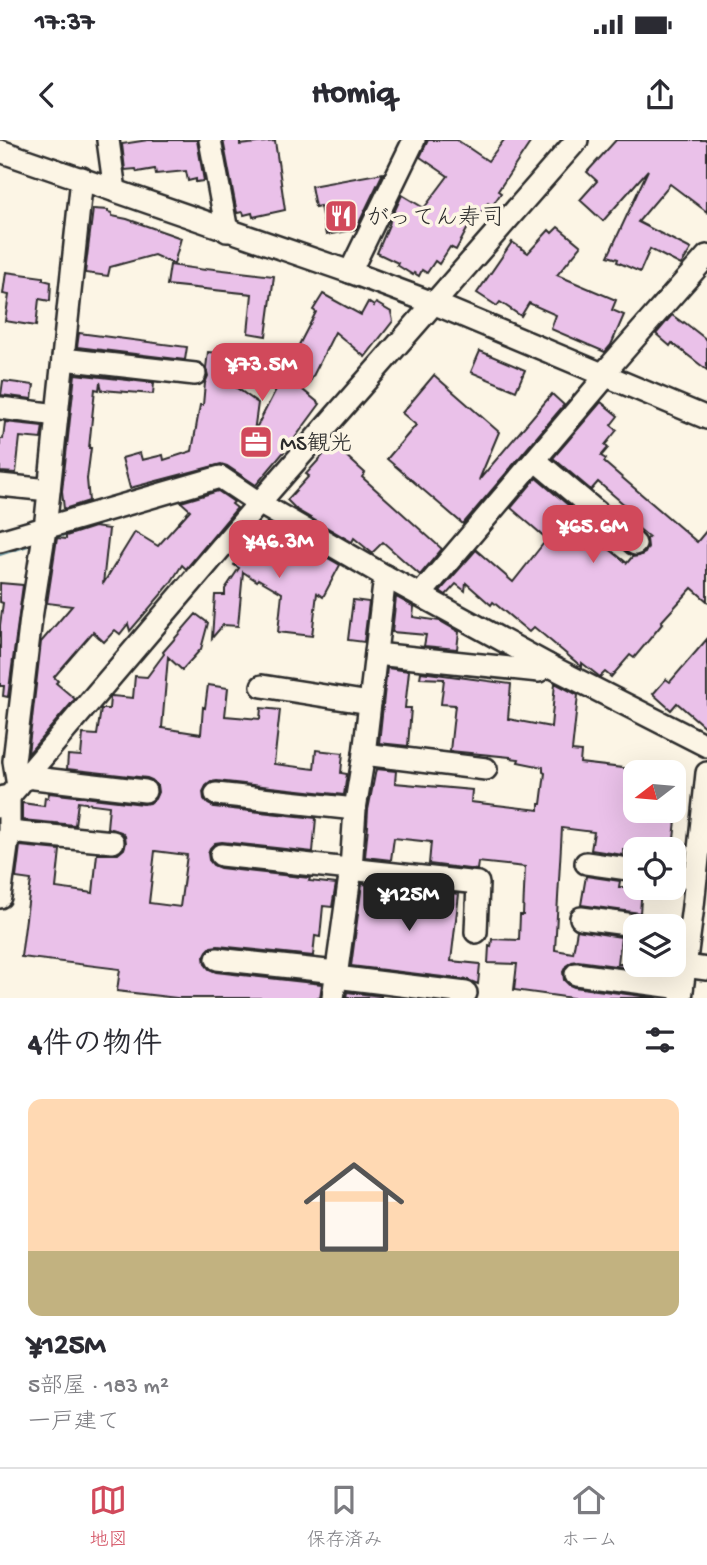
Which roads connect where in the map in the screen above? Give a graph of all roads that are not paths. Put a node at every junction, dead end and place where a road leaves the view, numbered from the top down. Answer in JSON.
{"nodes":[{"id":1,"x":108,"y":140,"type":"edge"},
{"id":2,"x":211,"y":140,"type":"edge"},
{"id":3,"x":414,"y":140,"type":"edge"},
{"id":4,"x":577,"y":140,"type":"edge"},
{"id":5,"x":0,"y":151,"type":"edge"},
{"id":6,"x":82,"y":178,"type":"junction"},
{"id":7,"x":115,"y":191,"type":"junction"},
{"id":8,"x":227,"y":231,"type":"junction"},
{"id":9,"x":707,"y":256,"type":"edge"},
{"id":10,"x":350,"y":272,"type":"junction"},
{"id":11,"x":433,"y":303,"type":"junction"},
{"id":12,"x":63,"y":359,"type":"junction"},
{"id":13,"x":195,"y":374,"type":"dead end"},
{"id":14,"x":605,"y":375,"type":"junction"},
{"id":15,"x":0,"y":408,"type":"edge"},
{"id":16,"x":57,"y":415,"type":"junction"},
{"id":17,"x":707,"y":418,"type":"edge"},
{"id":18,"x":535,"y":460,"type":"junction"},
{"id":19,"x":0,"y":485,"type":"edge"},
{"id":20,"x":49,"y":490,"type":"junction"},
{"id":21,"x":259,"y":503,"type":"junction"},
{"id":22,"x":45,"y":529,"type":"junction"},
{"id":23,"x":0,"y":541,"type":"edge"},
{"id":24,"x":635,"y":544,"type":"dead end"},
{"id":25,"x":385,"y":576,"type":"junction"},
{"id":26,"x":420,"y":594,"type":"junction"},
{"id":27,"x":376,"y":654,"type":"junction"},
{"id":28,"x":548,"y":665,"type":"junction"},
{"id":29,"x":262,"y":687,"type":"dead end"},
{"id":30,"x":370,"y":702,"type":"junction"},
{"id":31,"x":707,"y":746,"type":"edge"},
{"id":32,"x":364,"y":754,"type":"junction"},
{"id":33,"x":486,"y":769,"type":"dead end"},
{"id":34,"x":707,"y":773,"type":"edge"},
{"id":35,"x":145,"y":791,"type":"dead end"},
{"id":36,"x":11,"y":793,"type":"edge"},
{"id":37,"x":216,"y":794,"type":"dead end"},
{"id":38,"x":355,"y":809,"type":"junction"},
{"id":39,"x":9,"y":832,"type":"junction"},
{"id":40,"x":113,"y":842,"type":"dead end"},
{"id":41,"x":221,"y":855,"type":"dead end"},
{"id":42,"x":586,"y":863,"type":"dead end"},
{"id":43,"x":623,"y":868,"type":"edge"},
{"id":44,"x":351,"y":869,"type":"junction"},
{"id":45,"x":686,"y":877,"type":"edge"},
{"id":46,"x":696,"y":878,"type":"junction"},
{"id":47,"x":0,"y":897,"type":"edge"},
{"id":48,"x":700,"y":906,"type":"edge"},
{"id":49,"x":581,"y":918,"type":"dead end"},
{"id":50,"x":623,"y":924,"type":"edge"},
{"id":51,"x":686,"y":925,"type":"edge"},
{"id":52,"x":476,"y":932,"type":"dead end"},
{"id":53,"x":217,"y":959,"type":"dead end"},
{"id":54,"x":686,"y":966,"type":"edge"},
{"id":55,"x":707,"y":969,"type":"edge"},
{"id":56,"x":576,"y":974,"type":"dead end"},
{"id":57,"x":335,"y":982,"type":"edge"},
{"id":58,"x":466,"y":993,"type":"dead end"},
{"id":59,"x":682,"y":993,"type":"edge"}],
"edges":[{"from":1,"to":7,"type":"street"},
{"from":2,"to":8,"type":"street"},
{"from":3,"to":10,"type":"street"},
{"from":4,"to":11,"type":"street"},
{"from":5,"to":6,"type":"street"},
{"from":6,"to":7,"type":"street"},
{"from":6,"to":12,"type":"street"},
{"from":7,"to":8,"type":"street"},
{"from":8,"to":10,"type":"street"},
{"from":9,"to":14,"type":"street"},
{"from":10,"to":11,"type":"street"},
{"from":11,"to":14,"type":"street"},
{"from":11,"to":21,"type":"street"},
{"from":12,"to":13,"type":"street"},
{"from":12,"to":16,"type":"street"},
{"from":14,"to":17,"type":"street"},
{"from":14,"to":18,"type":"street"},
{"from":15,"to":16,"type":"street"},
{"from":16,"to":20,"type":"street"},
{"from":18,"to":24,"type":"street"},
{"from":18,"to":26,"type":"street"},
{"from":19,"to":20,"type":"street"},
{"from":20,"to":22,"type":"street"},
{"from":21,"to":22,"type":"street"},
{"from":21,"to":25,"type":"street"},
{"from":21,"to":36,"type":"street"},
{"from":22,"to":23,"type":"street"},
{"from":22,"to":36,"type":"street"},
{"from":25,"to":26,"type":"street"},
{"from":25,"to":27,"type":"street"},
{"from":26,"to":28,"type":"street"},
{"from":27,"to":28,"type":"street"},
{"from":27,"to":30,"type":"street"},
{"from":28,"to":31,"type":"street"},
{"from":29,"to":30,"type":"street"},
{"from":30,"to":32,"type":"street"},
{"from":32,"to":33,"type":"street"},
{"from":32,"to":38,"type":"street"},
{"from":34,"to":46,"type":"street"},
{"from":35,"to":36,"type":"street"},
{"from":36,"to":39,"type":"street"},
{"from":37,"to":38,"type":"street"},
{"from":38,"to":44,"type":"street"},
{"from":39,"to":40,"type":"street"},
{"from":39,"to":47,"type":"street"},
{"from":41,"to":44,"type":"street"},
{"from":42,"to":43,"type":"street"},
{"from":44,"to":52,"type":"street"},
{"from":44,"to":57,"type":"street"},
{"from":45,"to":46,"type":"street"},
{"from":46,"to":48,"type":"street"},
{"from":48,"to":51,"type":"street"},
{"from":49,"to":50,"type":"street"},
{"from":53,"to":57,"type":"street"},
{"from":54,"to":55,"type":"street"},
{"from":56,"to":59,"type":"street"},
{"from":57,"to":58,"type":"street"}]}
